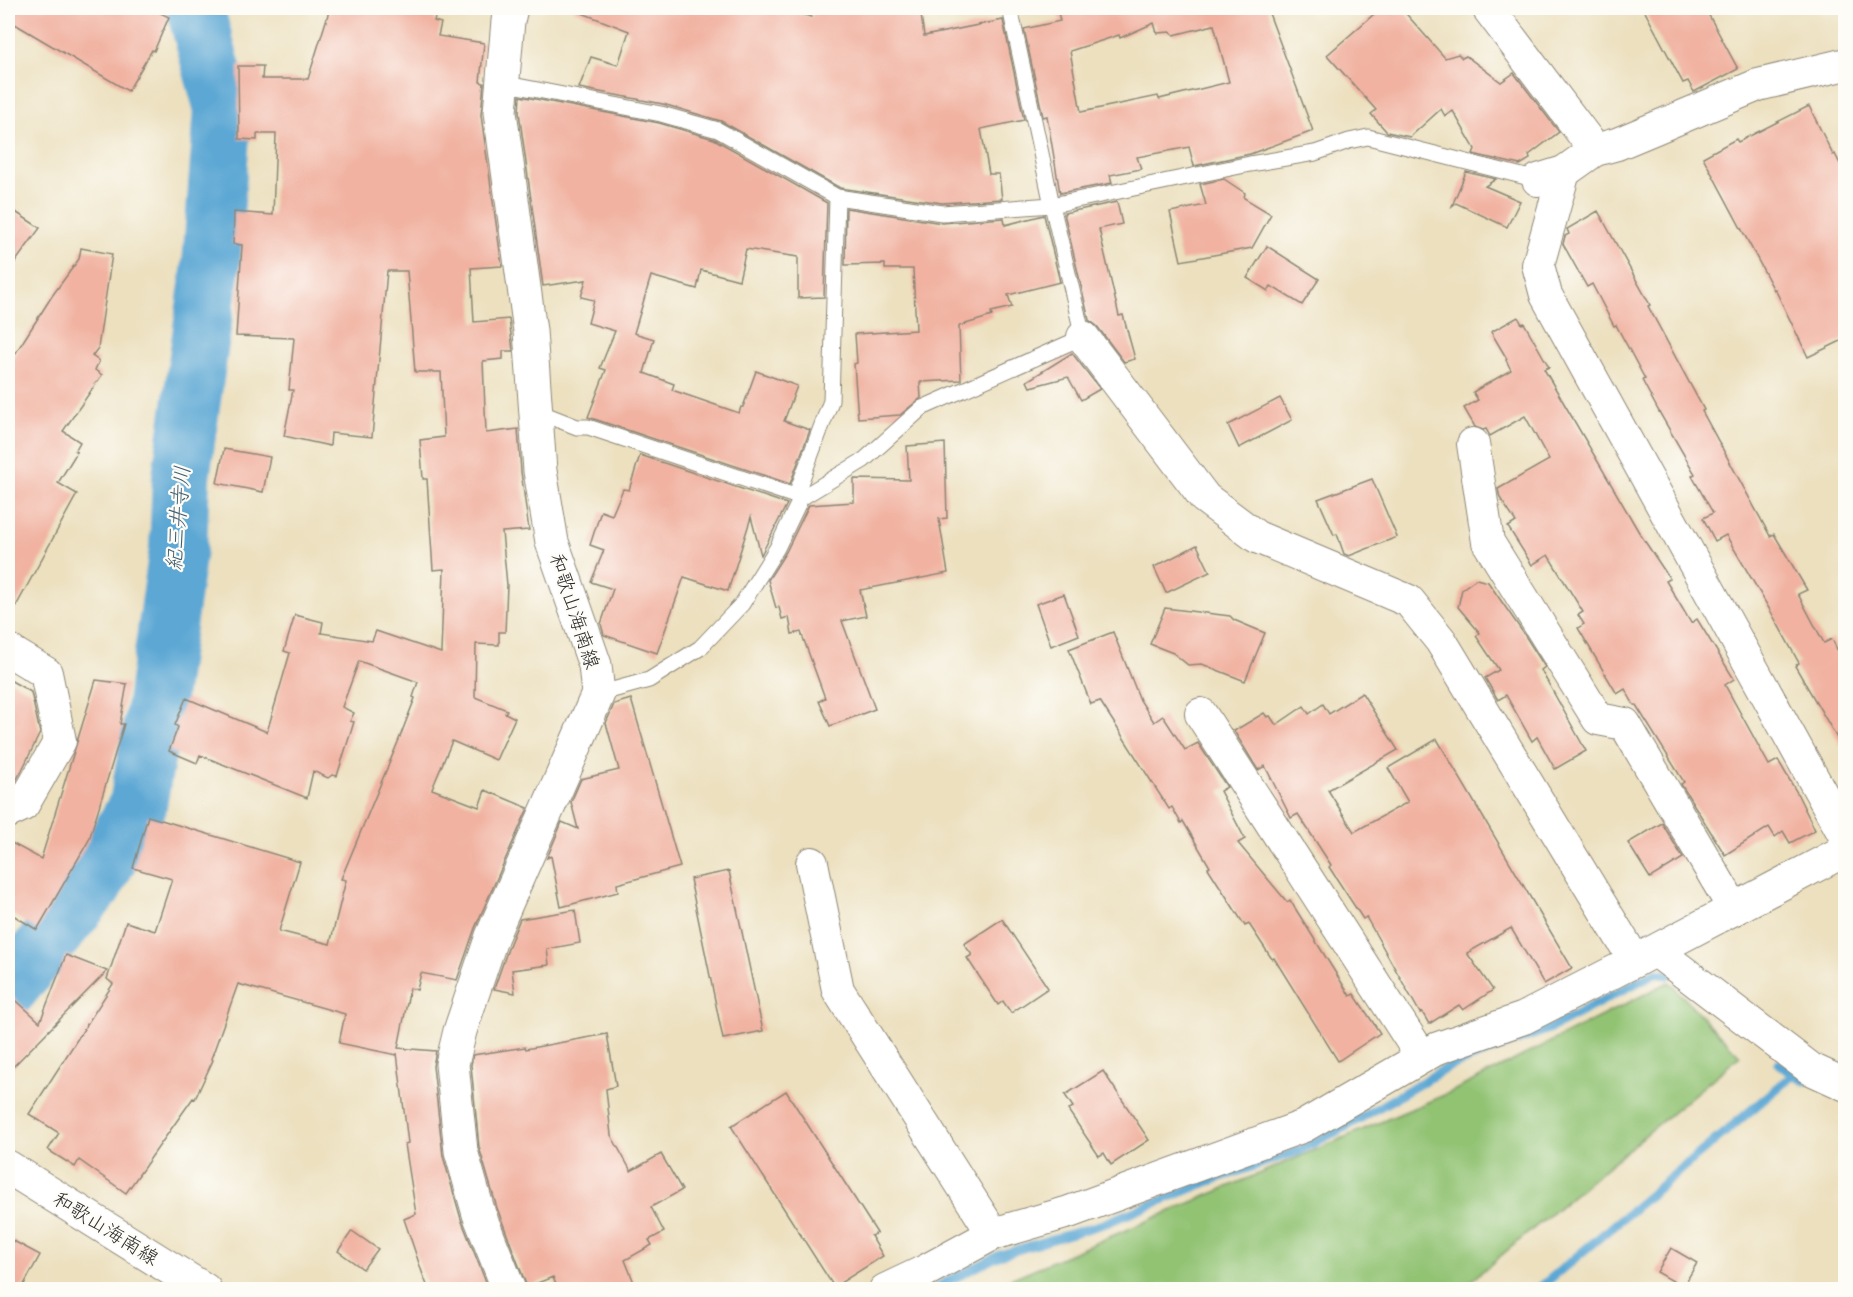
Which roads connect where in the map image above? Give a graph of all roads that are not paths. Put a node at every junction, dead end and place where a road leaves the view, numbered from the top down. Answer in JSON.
{"nodes":[{"id":1,"x":511,"y":8,"type":"edge"},
{"id":2,"x":1010,"y":8,"type":"edge"},
{"id":3,"x":1488,"y":8,"type":"edge"},
{"id":4,"x":1845,"y":64,"type":"edge"},
{"id":5,"x":502,"y":83,"type":"junction"},
{"id":6,"x":1595,"y":150,"type":"junction"},
{"id":7,"x":1551,"y":176,"type":"junction"},
{"id":8,"x":837,"y":197,"type":"junction"},
{"id":9,"x":1052,"y":205,"type":"junction"},
{"id":10,"x":1083,"y":337,"type":"junction"},
{"id":11,"x":536,"y":411,"type":"junction"},
{"id":12,"x":1473,"y":444,"type":"dead end"},
{"id":13,"x":801,"y":498,"type":"junction"},
{"id":14,"x":8,"y":650,"type":"edge"},
{"id":15,"x":598,"y":694,"type":"junction"},
{"id":16,"x":1201,"y":714,"type":"dead end"},
{"id":17,"x":8,"y":812,"type":"edge"},
{"id":18,"x":1845,"y":838,"type":"edge"},
{"id":19,"x":1845,"y":850,"type":"edge"},
{"id":20,"x":812,"y":863,"type":"dead end"},
{"id":21,"x":1734,"y":909,"type":"junction"},
{"id":22,"x":1646,"y":956,"type":"junction"},
{"id":23,"x":1422,"y":1058,"type":"junction"},
{"id":24,"x":1845,"y":1085,"type":"edge"},
{"id":25,"x":8,"y":1167,"type":"edge"},
{"id":26,"x":993,"y":1234,"type":"junction"},
{"id":27,"x":205,"y":1290,"type":"edge"},
{"id":28,"x":509,"y":1290,"type":"edge"},
{"id":29,"x":885,"y":1290,"type":"edge"}],
"edges":[{"from":1,"to":5,"type":"main road","name":"和歌山海南線"},
{"from":2,"to":9,"type":"lane"},
{"from":3,"to":6,"type":"street"},
{"from":4,"to":6,"type":"street"},
{"from":5,"to":8,"type":"lane"},
{"from":5,"to":11,"type":"main road","name":"和歌山海南線"},
{"from":6,"to":7,"type":"street"},
{"from":7,"to":9,"type":"lane"},
{"from":7,"to":18,"type":"street"},
{"from":8,"to":9,"type":"lane"},
{"from":8,"to":13,"type":"lane"},
{"from":9,"to":10,"type":"lane"},
{"from":10,"to":13,"type":"lane"},
{"from":10,"to":22,"type":"street"},
{"from":11,"to":13,"type":"lane"},
{"from":11,"to":15,"type":"main road","name":"和歌山海南線"},
{"from":12,"to":21,"type":"street"},
{"from":13,"to":15,"type":"lane"},
{"from":14,"to":17,"type":"street"},
{"from":15,"to":28,"type":"main road","name":"和歌山海南線"},
{"from":16,"to":23,"type":"street"},
{"from":19,"to":21,"type":"street"},
{"from":20,"to":26,"type":"street"},
{"from":21,"to":22,"type":"street"},
{"from":22,"to":23,"type":"street"},
{"from":22,"to":24,"type":"street"},
{"from":23,"to":26,"type":"street"},
{"from":25,"to":27,"type":"main road","name":"和歌山海南線"},
{"from":26,"to":29,"type":"street"}]}
